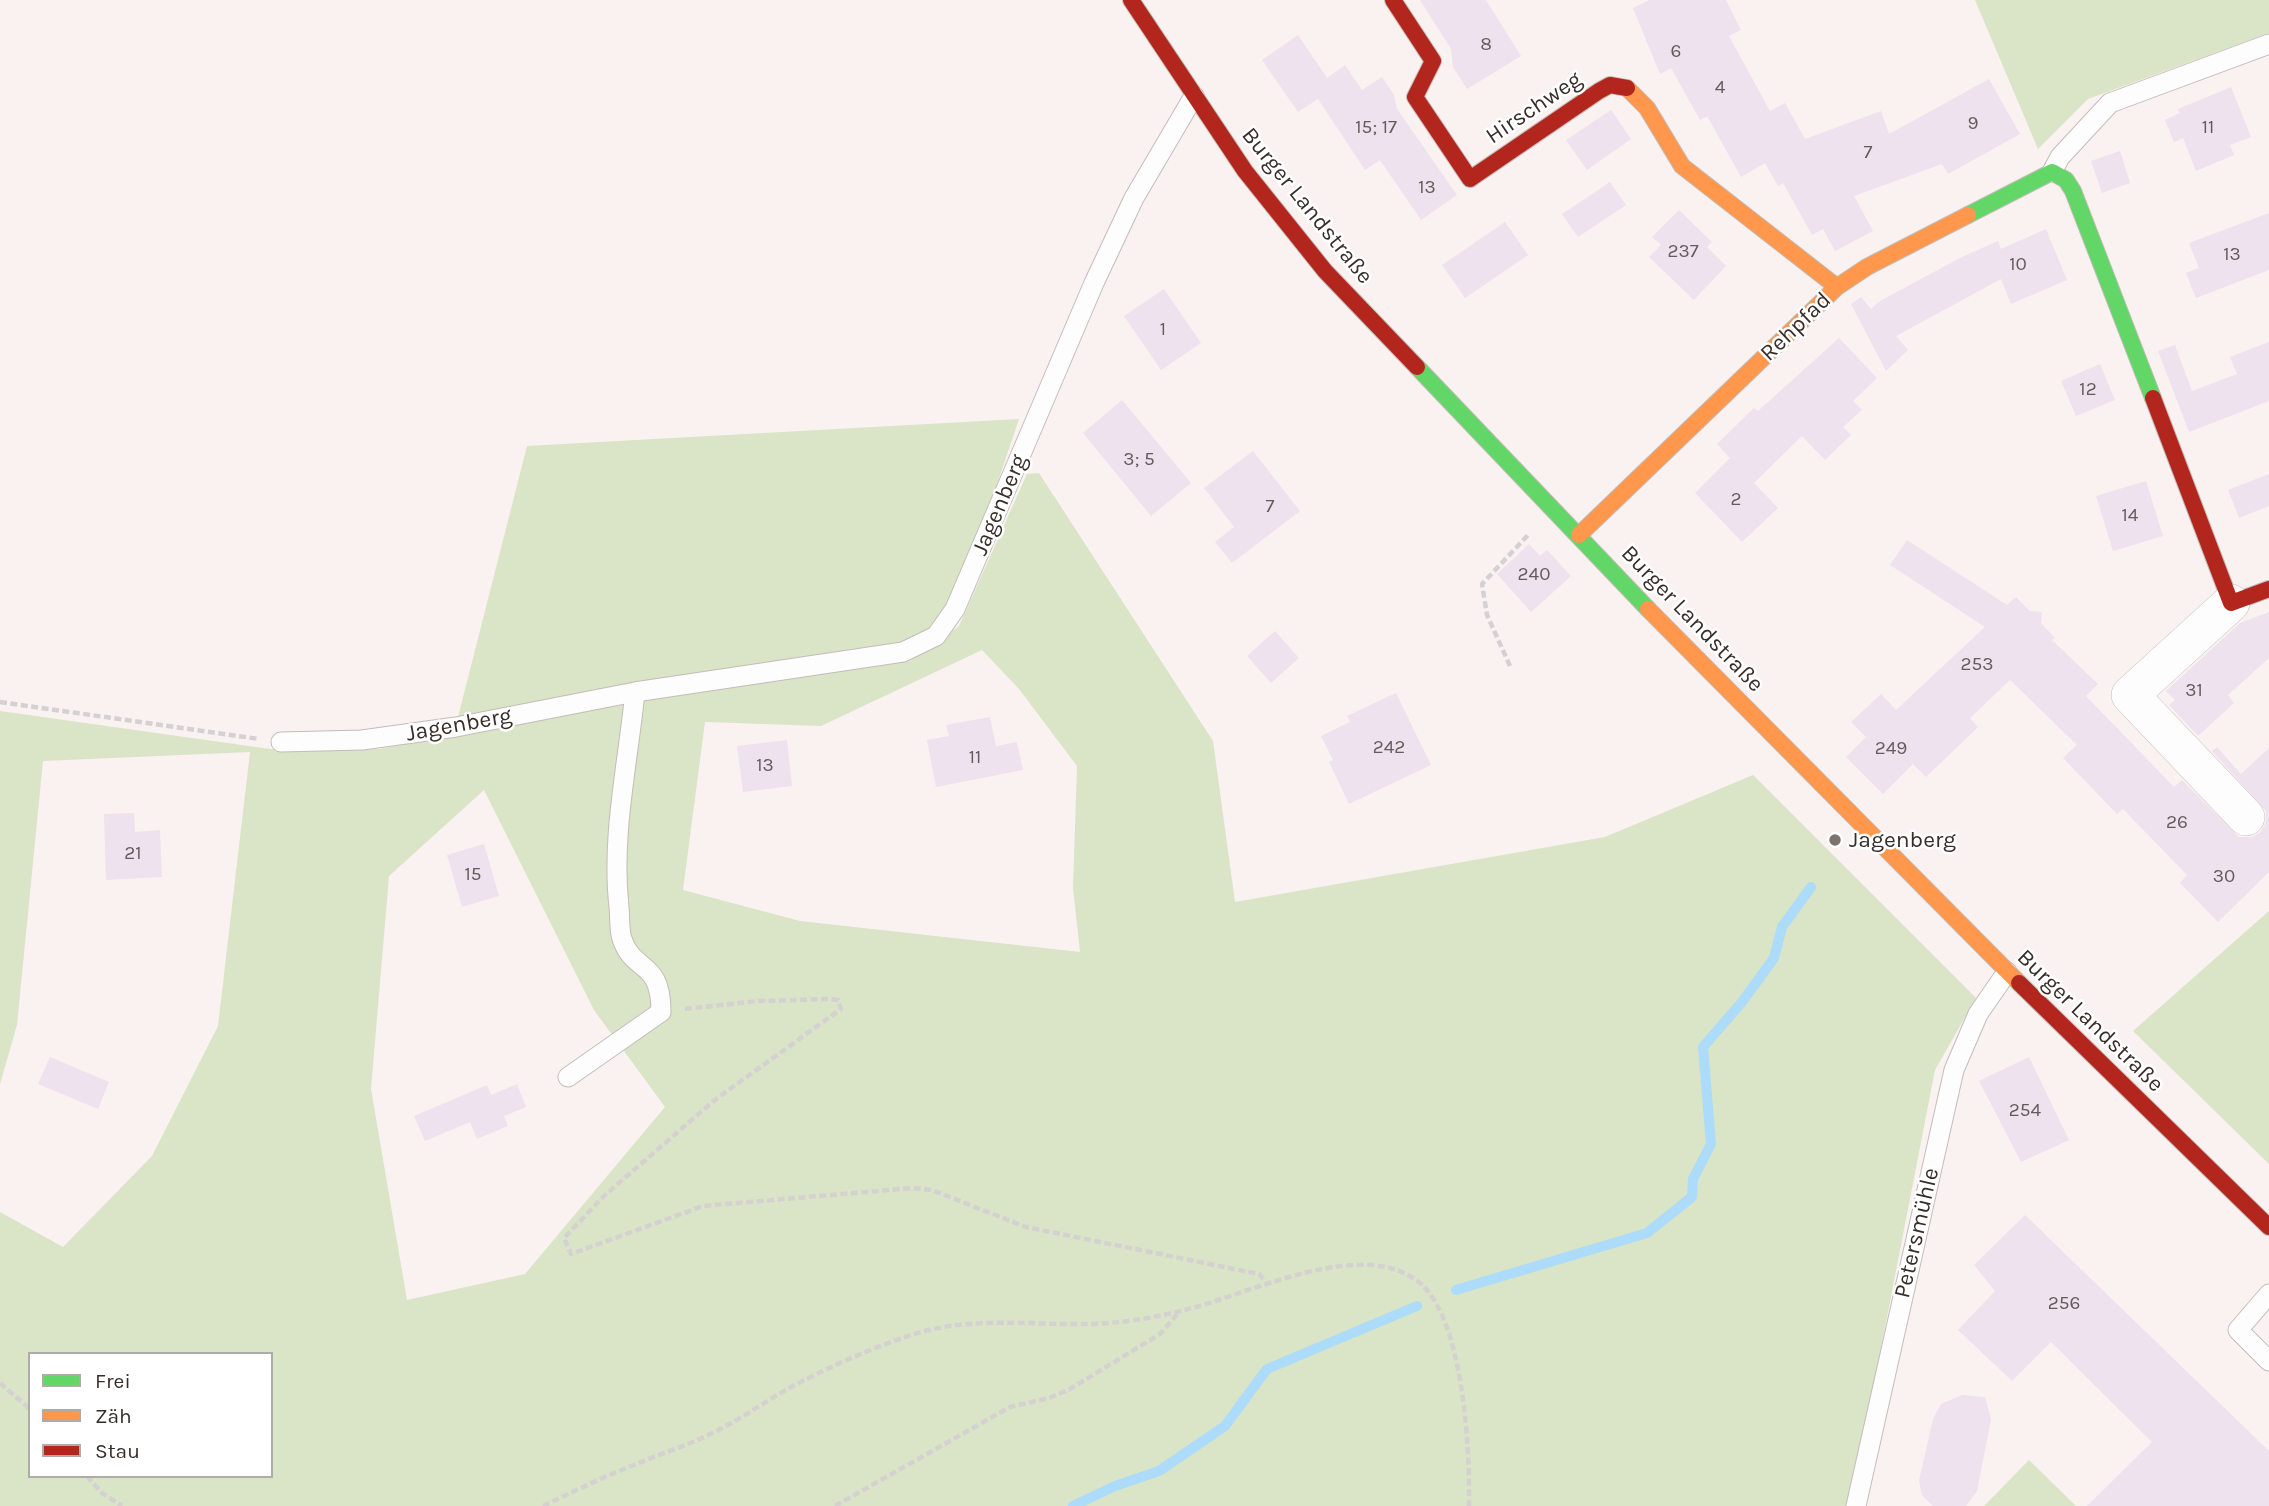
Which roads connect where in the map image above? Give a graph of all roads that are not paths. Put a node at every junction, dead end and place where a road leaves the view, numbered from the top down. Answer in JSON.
{"nodes":[{"id":1,"x":1131,"y":0,"type":"edge"},
{"id":2,"x":1393,"y":0,"type":"edge"},
{"id":3,"x":2269,"y":44,"type":"edge"},
{"id":4,"x":1194,"y":96,"type":"junction"},
{"id":5,"x":2052,"y":172,"type":"junction"},
{"id":6,"x":1838,"y":287,"type":"junction"},
{"id":7,"x":1579,"y":535,"type":"junction"},
{"id":8,"x":2269,"y":589,"type":"edge"},
{"id":9,"x":2231,"y":603,"type":"junction"},
{"id":10,"x":635,"y":692,"type":"junction"},
{"id":11,"x":281,"y":742,"type":"road end"},
{"id":12,"x":2246,"y":817,"type":"dead end"},
{"id":13,"x":2007,"y":972,"type":"junction"},
{"id":14,"x":568,"y":1077,"type":"dead end"},
{"id":15,"x":2269,"y":1227,"type":"edge"},
{"id":16,"x":2269,"y":1294,"type":"edge"},
{"id":17,"x":2269,"y":1361,"type":"edge"},
{"id":18,"x":1856,"y":1506,"type":"edge"}],
"edges":[{"from":1,"to":4,"type":"street","name":"Burger Landstraße"},
{"from":2,"to":6,"type":"street","name":"Hirschweg"},
{"from":3,"to":5,"type":"lane","name":"Rehpfad"},
{"from":4,"to":7,"type":"street","name":"Burger Landstraße"},
{"from":4,"to":10,"type":"lane","name":"Jagenberg"},
{"from":5,"to":6,"type":"street","name":"Rehpfad"},
{"from":5,"to":9,"type":"street"},
{"from":6,"to":7,"type":"street","name":"Rehpfad"},
{"from":7,"to":13,"type":"street","name":"Burger Landstraße"},
{"from":8,"to":9,"type":"street"},
{"from":9,"to":12,"type":"street"},
{"from":10,"to":11,"type":"lane","name":"Jagenberg"},
{"from":10,"to":14,"type":"lane"},
{"from":13,"to":15,"type":"street","name":"Burger Landstraße"},
{"from":13,"to":18,"type":"lane","name":"Petersmühle"},
{"from":16,"to":17,"type":"lane"}]}
